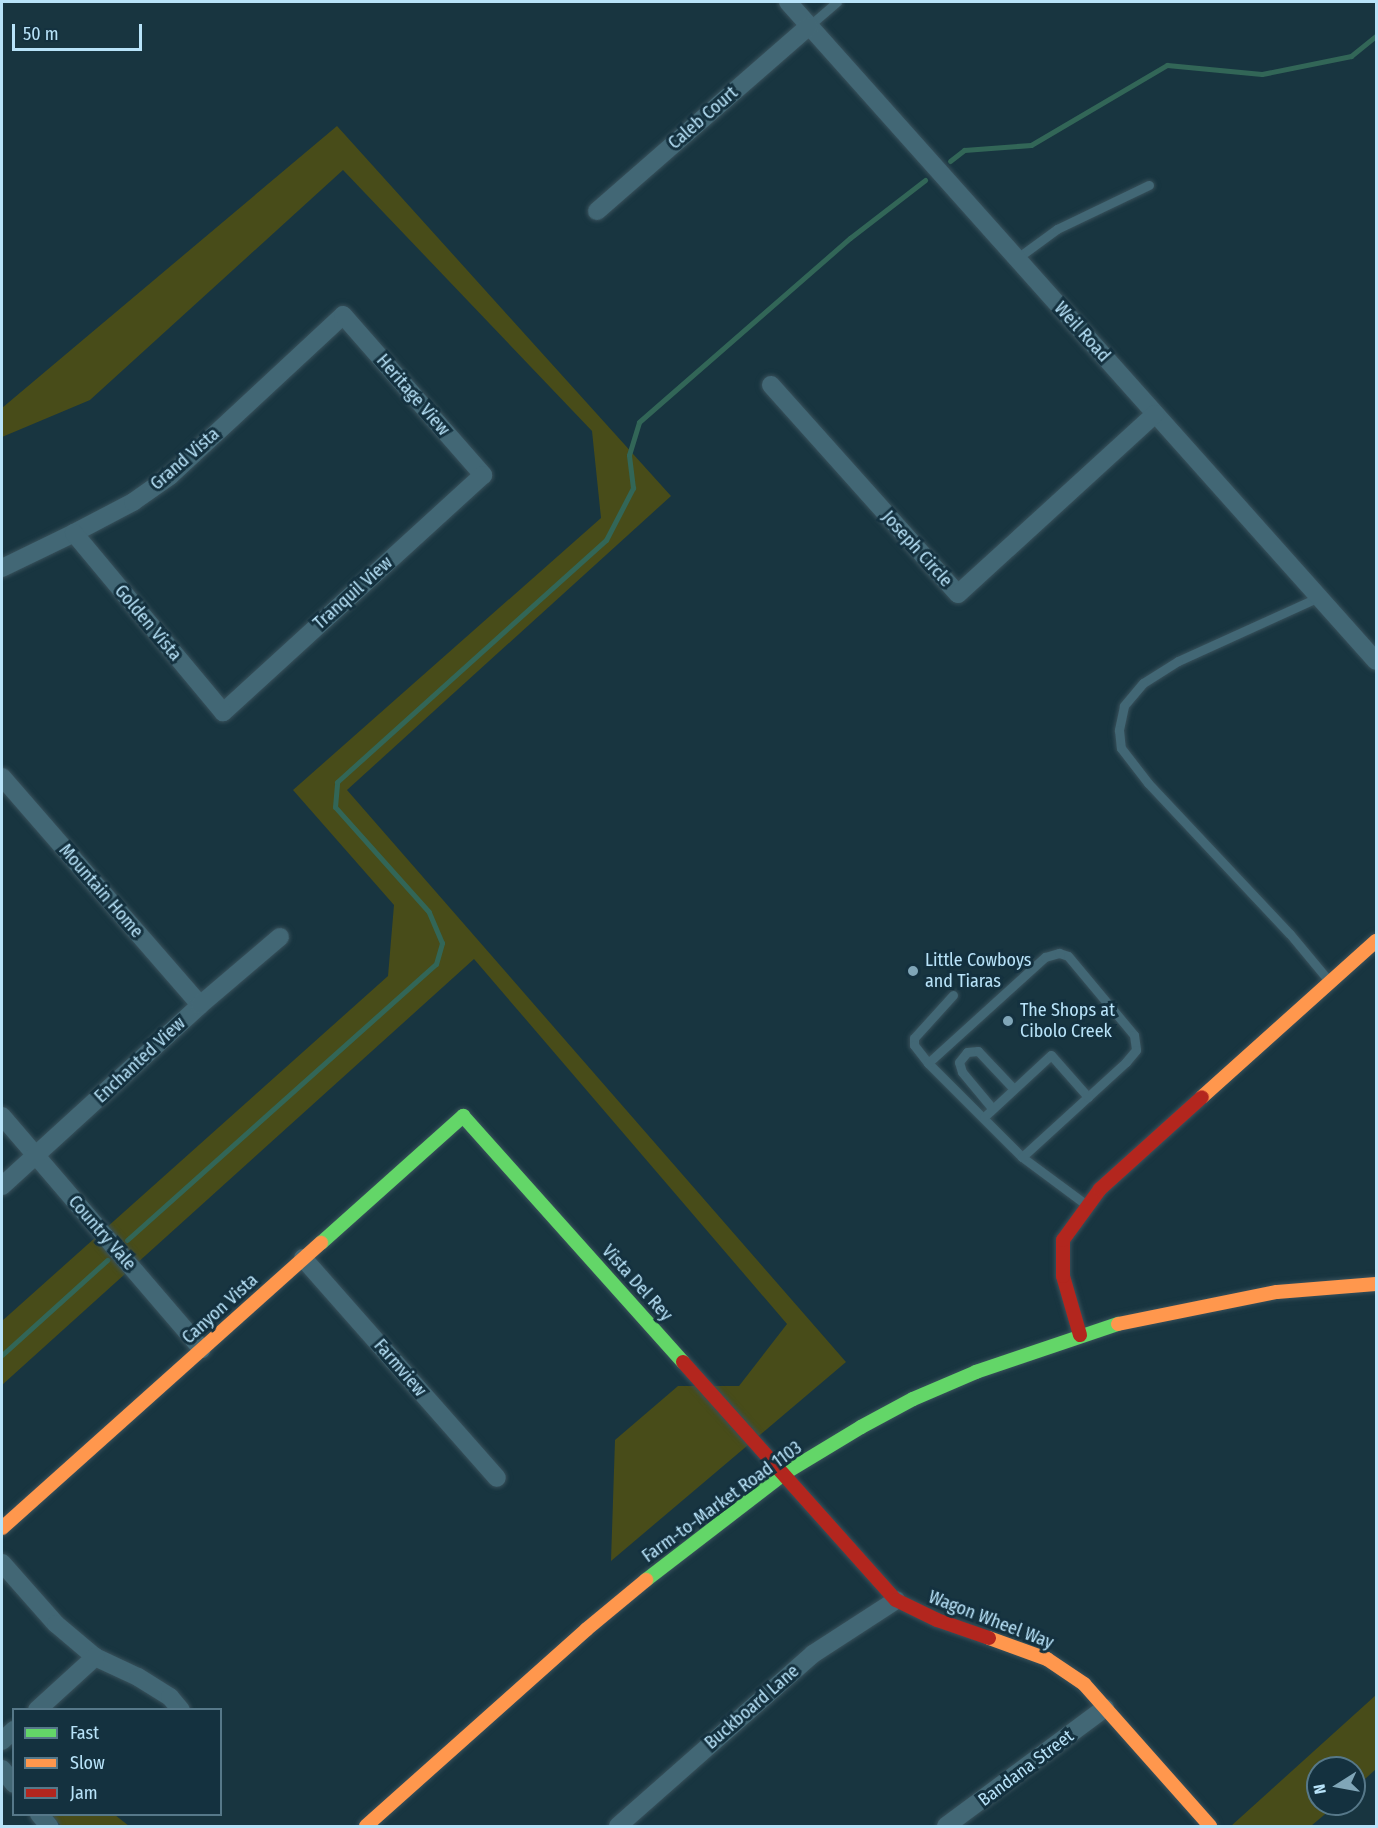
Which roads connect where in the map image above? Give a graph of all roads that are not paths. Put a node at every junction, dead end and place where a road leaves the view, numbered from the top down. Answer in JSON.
{"nodes":[{"id":1,"x":788,"y":2,"type":"edge"},
{"id":2,"x":837,"y":2,"type":"edge"},
{"id":3,"x":809,"y":26,"type":"junction"},
{"id":4,"x":1149,"y":185,"type":"dead end"},
{"id":5,"x":597,"y":211,"type":"dead end"},
{"id":6,"x":1016,"y":259,"type":"junction"},
{"id":7,"x":343,"y":315,"type":"joint"},
{"id":8,"x":771,"y":385,"type":"dead end"},
{"id":9,"x":1155,"y":414,"type":"junction"},
{"id":10,"x":483,"y":475,"type":"joint"},
{"id":11,"x":74,"y":533,"type":"junction"},
{"id":12,"x":2,"y":568,"type":"edge"},
{"id":13,"x":1319,"y":597,"type":"junction"},
{"id":14,"x":1377,"y":661,"type":"edge"},
{"id":15,"x":223,"y":712,"type":"joint"},
{"id":16,"x":2,"y":777,"type":"edge"},
{"id":17,"x":280,"y":937,"type":"dead end"},
{"id":18,"x":1377,"y":941,"type":"edge"},
{"id":19,"x":1330,"y":982,"type":"junction"},
{"id":20,"x":953,"y":995,"type":"dead end"},
{"id":21,"x":200,"y":1005,"type":"junction"},
{"id":22,"x":928,"y":1063,"type":"junction"},
{"id":23,"x":1013,"y":1088,"type":"junction"},
{"id":24,"x":1088,"y":1097,"type":"junction"},
{"id":25,"x":992,"y":1108,"type":"junction"},
{"id":26,"x":2,"y":1116,"type":"edge"},
{"id":27,"x":463,"y":1116,"type":"joint"},
{"id":28,"x":984,"y":1117,"type":"junction"},
{"id":29,"x":36,"y":1156,"type":"junction"},
{"id":30,"x":1022,"y":1157,"type":"junction"},
{"id":31,"x":2,"y":1186,"type":"edge"},
{"id":32,"x":1086,"y":1205,"type":"junction"},
{"id":33,"x":303,"y":1258,"type":"junction"},
{"id":34,"x":1377,"y":1284,"type":"edge"},
{"id":35,"x":1080,"y":1335,"type":"junction"},
{"id":36,"x":202,"y":1349,"type":"junction"},
{"id":37,"x":785,"y":1473,"type":"junction"},
{"id":38,"x":497,"y":1478,"type":"dead end"},
{"id":39,"x":2,"y":1528,"type":"edge"},
{"id":40,"x":2,"y":1563,"type":"edge"},
{"id":41,"x":896,"y":1600,"type":"junction"},
{"id":42,"x":95,"y":1657,"type":"junction"},
{"id":43,"x":39,"y":1708,"type":"edge"},
{"id":44,"x":179,"y":1708,"type":"edge"},
{"id":45,"x":1105,"y":1708,"type":"junction"},
{"id":46,"x":2,"y":1769,"type":"edge"},
{"id":47,"x":12,"y":1782,"type":"edge"},
{"id":48,"x":366,"y":1827,"type":"edge"},
{"id":49,"x":618,"y":1827,"type":"edge"},
{"id":50,"x":946,"y":1827,"type":"edge"},
{"id":51,"x":1210,"y":1827,"type":"edge"}],
"edges":[{"from":1,"to":3,"type":"street","name":"Weil Road"},
{"from":2,"to":3,"type":"lane"},
{"from":3,"to":5,"type":"street","name":"Caleb Court"},
{"from":3,"to":6,"type":"street","name":"Weil Road"},
{"from":4,"to":6,"type":"lane"},
{"from":6,"to":9,"type":"street","name":"Weil Road"},
{"from":7,"to":10,"type":"street","name":"Heritage View"},
{"from":7,"to":11,"type":"street","name":"Grand Vista"},
{"from":8,"to":9,"type":"street","name":"Joseph Circle"},
{"from":9,"to":13,"type":"street","name":"Weil Road"},
{"from":10,"to":15,"type":"street","name":"Tranquil View"},
{"from":11,"to":12,"type":"street","name":"Grand Vista"},
{"from":11,"to":15,"type":"street","name":"Golden Vista"},
{"from":13,"to":14,"type":"street","name":"Weil Road"},
{"from":13,"to":19,"type":"lane"},
{"from":16,"to":21,"type":"street","name":"Mountain Home"},
{"from":17,"to":21,"type":"street","name":"Enchanted View"},
{"from":18,"to":19,"type":"main road"},
{"from":19,"to":32,"type":"main road"},
{"from":20,"to":22,"type":"lane"},
{"from":21,"to":29,"type":"street","name":"Enchanted View"},
{"from":22,"to":24,"type":"lane"},
{"from":22,"to":28,"type":"lane"},
{"from":23,"to":24,"type":"lane"},
{"from":23,"to":25,"type":"lane"},
{"from":23,"to":25,"type":"lane"},
{"from":24,"to":30,"type":"lane"},
{"from":25,"to":28,"type":"lane"},
{"from":26,"to":29,"type":"street","name":"Country Vale"},
{"from":27,"to":33,"type":"main road","name":"Canyon Vista"},
{"from":27,"to":37,"type":"main road","name":"Vista Del Rey"},
{"from":28,"to":30,"type":"lane"},
{"from":29,"to":31,"type":"street","name":"Enchanted View"},
{"from":29,"to":36,"type":"street","name":"Country Vale"},
{"from":30,"to":32,"type":"lane"},
{"from":32,"to":35,"type":"main road"},
{"from":33,"to":36,"type":"main road","name":"Canyon Vista"},
{"from":33,"to":38,"type":"street","name":"Farmview"},
{"from":34,"to":35,"type":"main road","name":"Farm-to-Market Road 1103"},
{"from":35,"to":37,"type":"main road","name":"Farm-to-Market Road 1103"},
{"from":36,"to":39,"type":"main road","name":"Canyon Vista"},
{"from":37,"to":41,"type":"main road","name":"Wagon Wheel Way"},
{"from":37,"to":48,"type":"main road","name":"Farm-to-Market Road 1103"},
{"from":40,"to":42,"type":"street"},
{"from":41,"to":45,"type":"main road","name":"Wagon Wheel Way"},
{"from":41,"to":49,"type":"street","name":"Buckboard Lane"},
{"from":42,"to":43,"type":"street"},
{"from":42,"to":44,"type":"street"},
{"from":45,"to":50,"type":"street","name":"Bandana Street"},
{"from":45,"to":51,"type":"main road","name":"Wagon Wheel Way"},
{"from":46,"to":47,"type":"street"}]}
